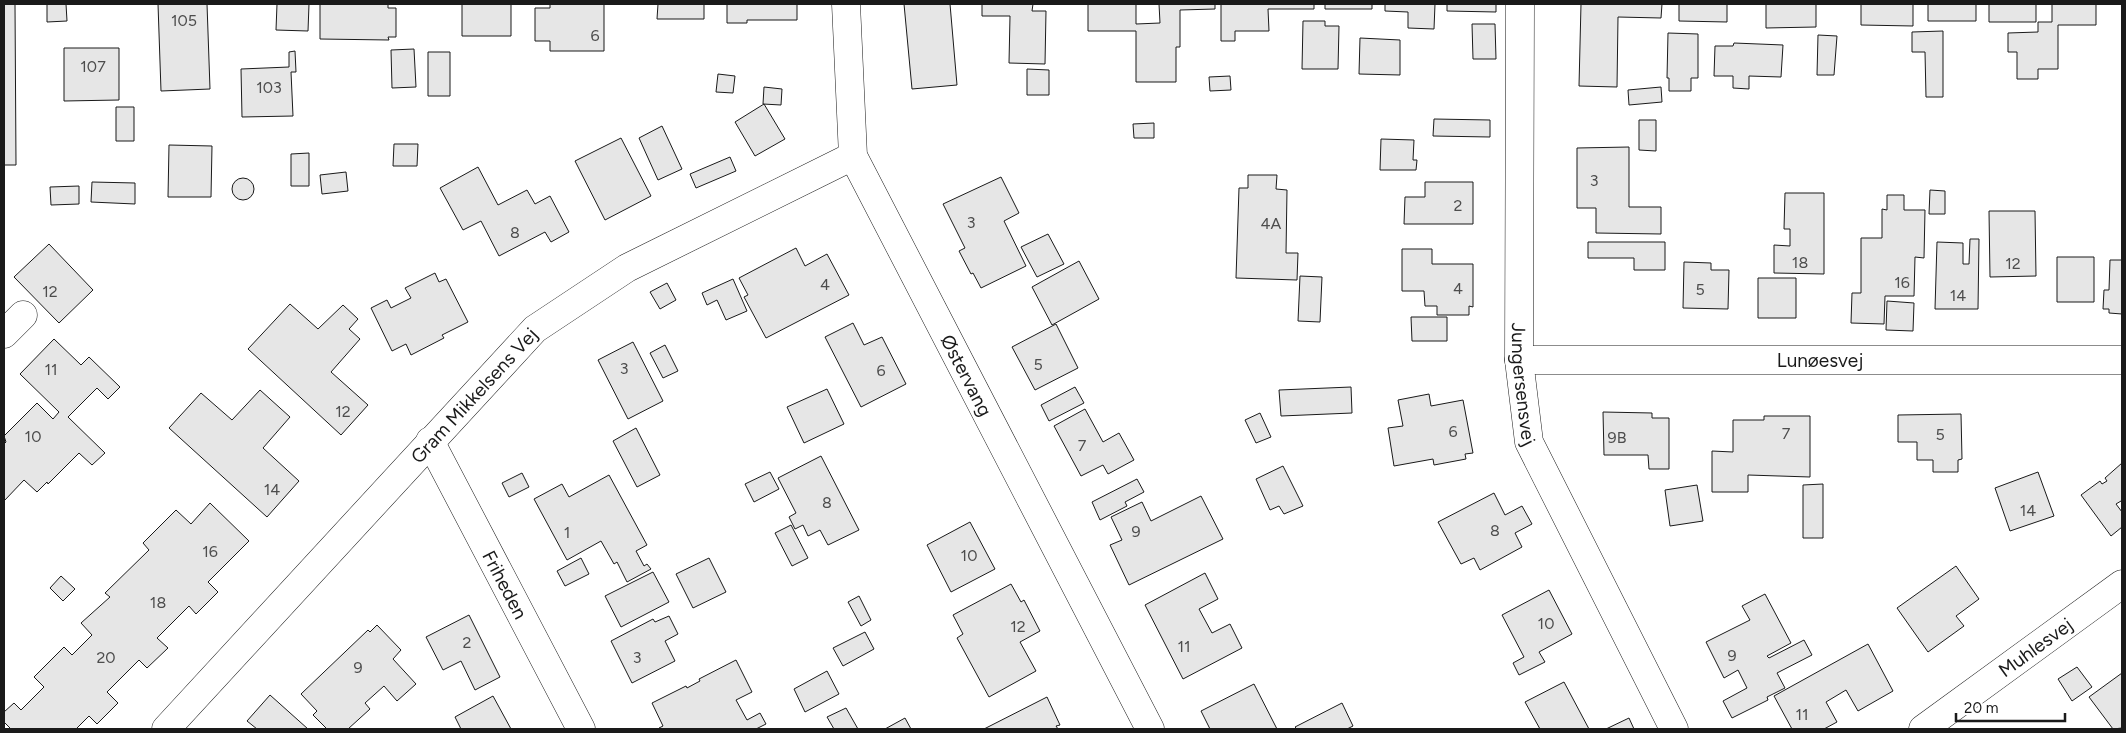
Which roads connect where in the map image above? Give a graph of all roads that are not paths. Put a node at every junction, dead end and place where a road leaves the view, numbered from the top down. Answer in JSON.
{"nodes":[{"id":1,"x":846,"y":4,"type":"edge"},
{"id":2,"x":1520,"y":4,"type":"edge"},
{"id":3,"x":853,"y":156,"type":"junction"},
{"id":4,"x":1519,"y":360,"type":"junction"},
{"id":5,"x":2122,"y":360,"type":"edge"},
{"id":6,"x":430,"y":441,"type":"junction"},
{"id":7,"x":2122,"y":584,"type":"edge"},
{"id":8,"x":166,"y":729,"type":"edge"},
{"id":9,"x":582,"y":729,"type":"edge"},
{"id":10,"x":1150,"y":729,"type":"edge"},
{"id":11,"x":1674,"y":729,"type":"edge"},
{"id":12,"x":1923,"y":729,"type":"edge"}],
"edges":[{"from":1,"to":3,"type":"street","name":"Østervang"},
{"from":2,"to":4,"type":"street","name":"Jungersensvej"},
{"from":3,"to":6,"type":"street","name":"Gram Mikkelsens Vej"},
{"from":3,"to":10,"type":"street","name":"Østervang"},
{"from":4,"to":5,"type":"street","name":"Lunøesvej"},
{"from":4,"to":11,"type":"street","name":"Jungersensvej"},
{"from":6,"to":8,"type":"street","name":"Gram Mikkelsens Vej"},
{"from":6,"to":9,"type":"street","name":"Friheden"},
{"from":7,"to":12,"type":"street","name":"Muhlesvej"}]}
